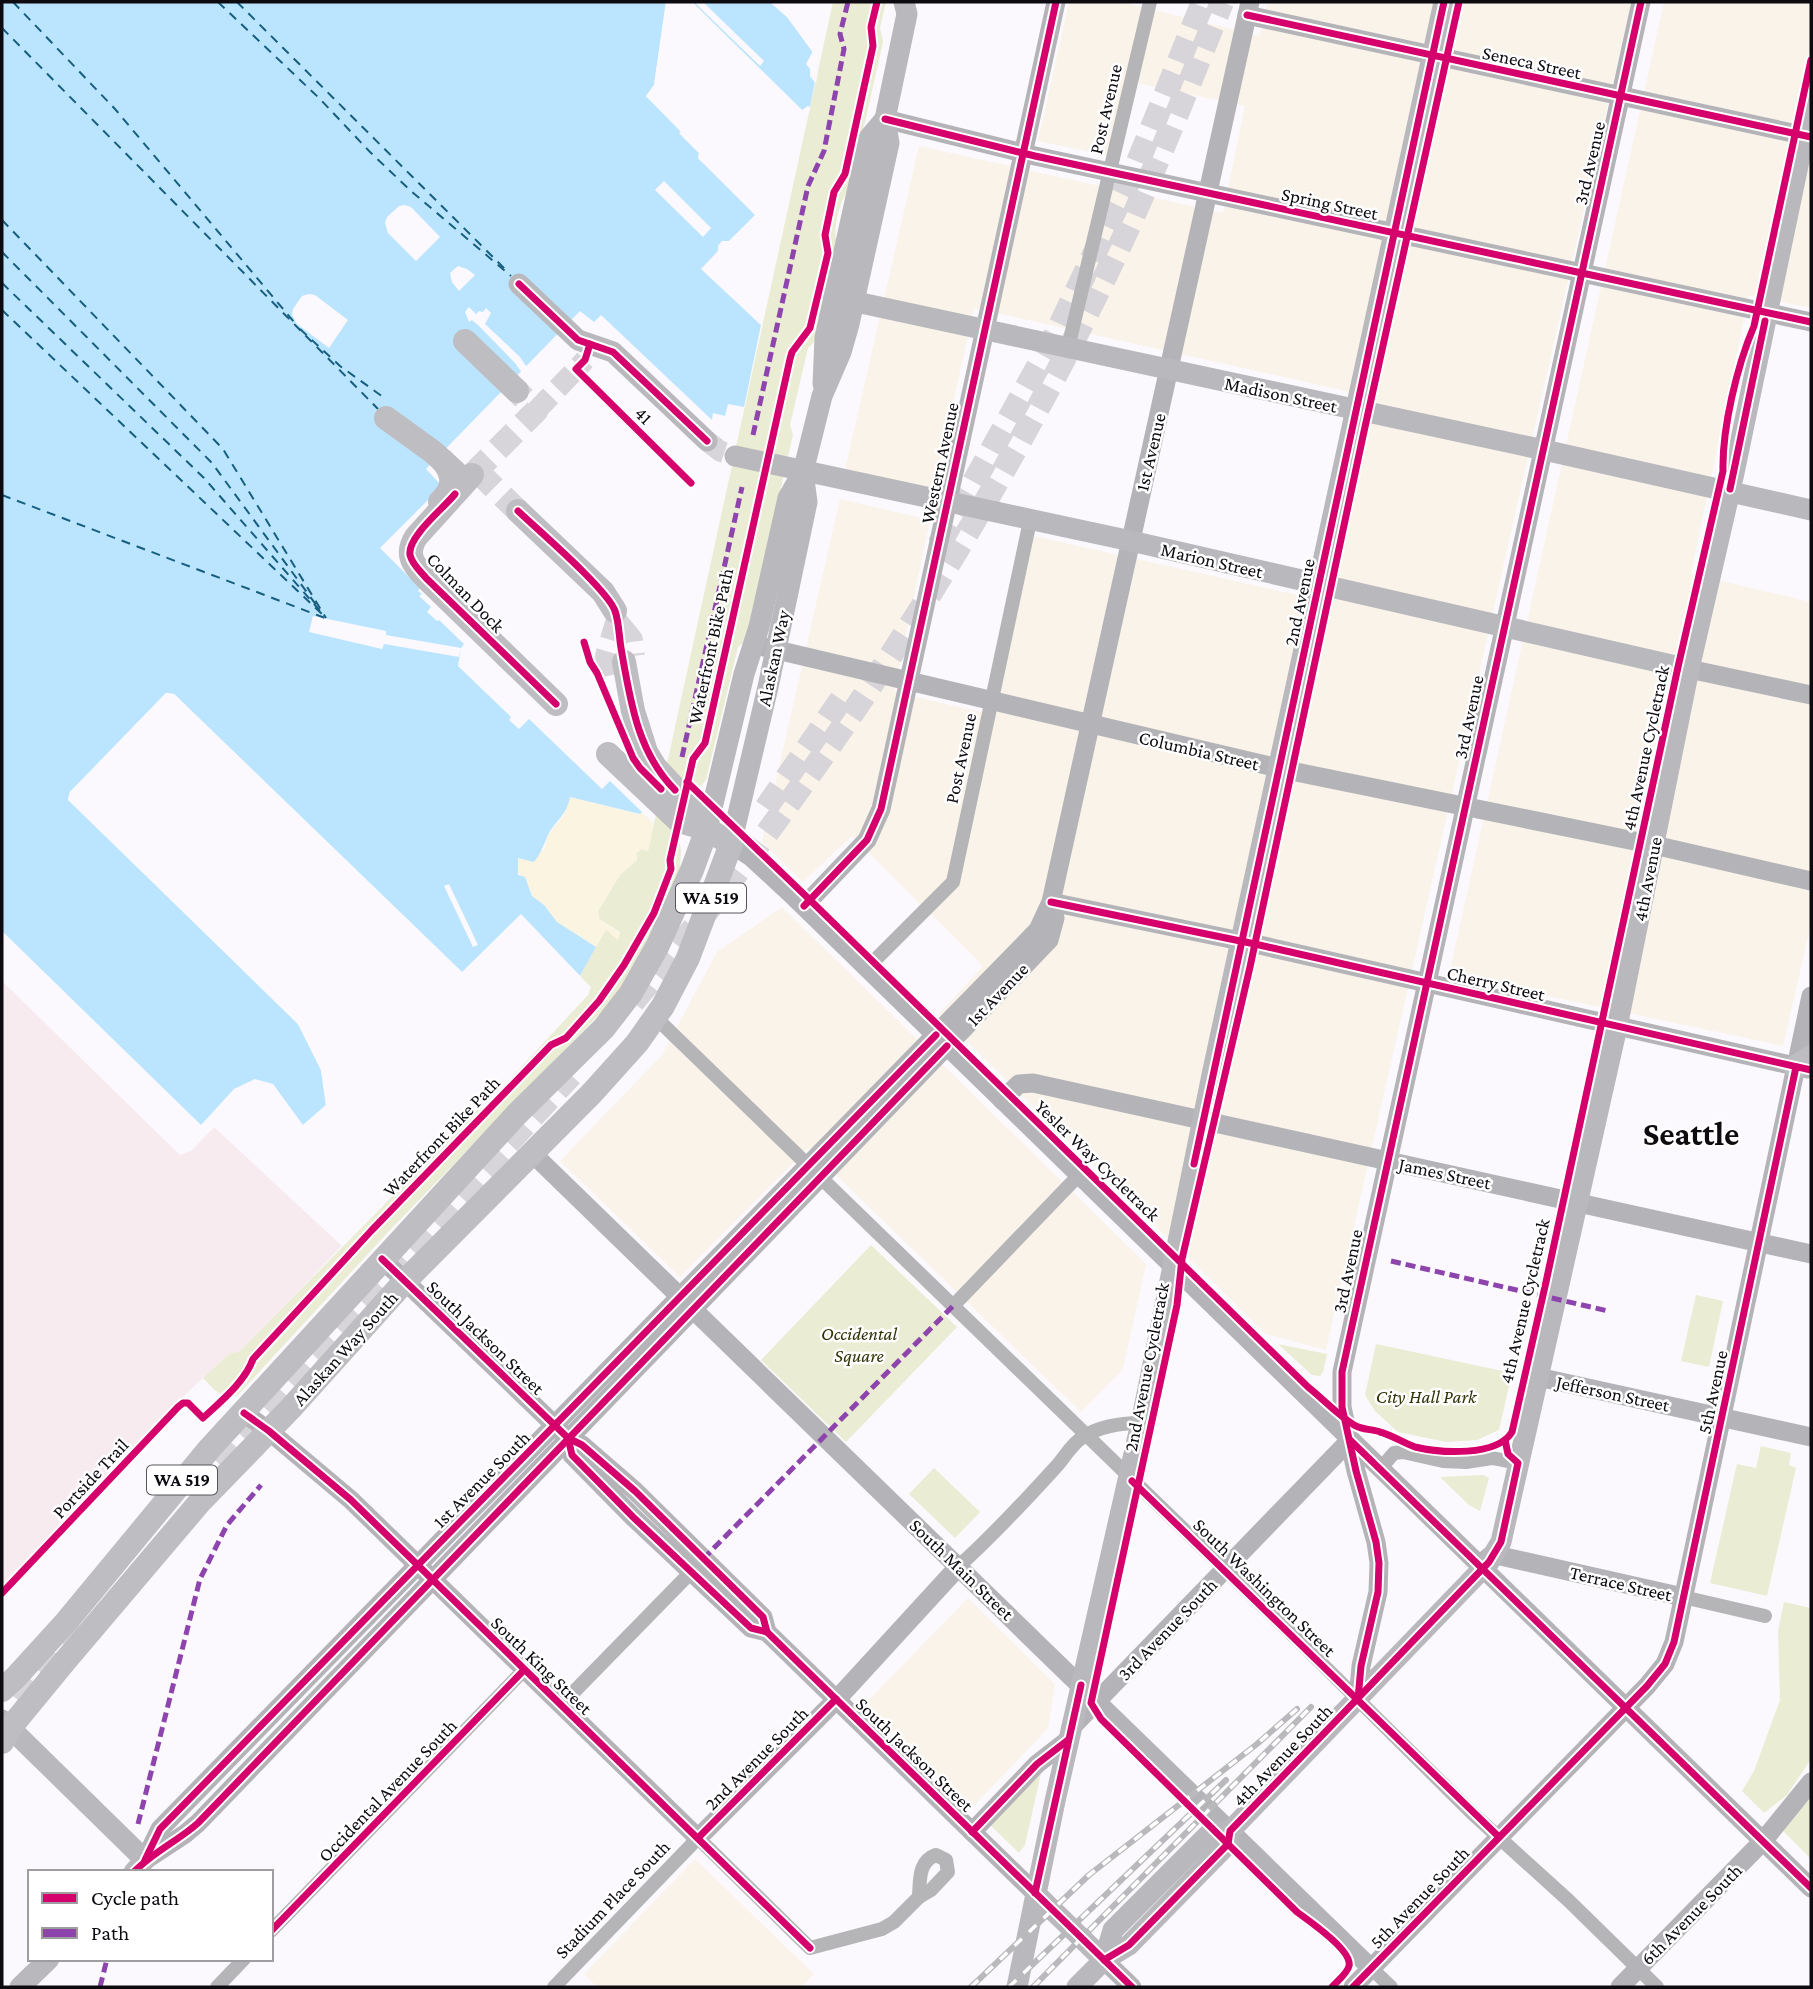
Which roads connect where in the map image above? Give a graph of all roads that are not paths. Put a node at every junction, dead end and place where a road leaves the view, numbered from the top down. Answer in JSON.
{"nodes":[{"id":1,"x":1056,"y":2,"type":"edge"},
{"id":2,"x":1150,"y":2,"type":"edge"},
{"id":3,"x":1444,"y":2,"type":"edge"},
{"id":4,"x":1641,"y":2,"type":"edge"},
{"id":5,"x":910,"y":6,"type":"edge"},
{"id":6,"x":1249,"y":9,"type":"edge"},
{"id":7,"x":1433,"y":56,"type":"junction"},
{"id":8,"x":1620,"y":98,"type":"junction"},
{"id":9,"x":1811,"y":103,"type":"edge"},
{"id":10,"x":885,"y":119,"type":"junction"},
{"id":11,"x":1808,"y":137,"type":"edge"},
{"id":12,"x":1022,"y":152,"type":"junction"},
{"id":13,"x":1110,"y":172,"type":"junction"},
{"id":14,"x":1208,"y":192,"type":"junction"},
{"id":15,"x":1395,"y":233,"type":"junction"},
{"id":16,"x":1580,"y":272,"type":"junction"},
{"id":17,"x":519,"y":284,"type":"dead end"},
{"id":18,"x":844,"y":299,"type":"junction"},
{"id":19,"x":1767,"y":313,"type":"junction"},
{"id":20,"x":1811,"y":322,"type":"edge"},
{"id":21,"x":985,"y":329,"type":"junction"},
{"id":22,"x":465,"y":341,"type":"dead end"},
{"id":23,"x":1068,"y":348,"type":"junction"},
{"id":24,"x":1168,"y":370,"type":"junction"},
{"id":25,"x":517,"y":390,"type":"tunnel mouth"},
{"id":26,"x":1356,"y":411,"type":"junction"},
{"id":27,"x":386,"y":418,"type":"dead end"},
{"id":28,"x":707,"y":441,"type":"tunnel mouth"},
{"id":29,"x":1544,"y":450,"type":"junction"},
{"id":30,"x":735,"y":456,"type":"tunnel mouth"},
{"id":31,"x":443,"y":461,"type":"junction"},
{"id":32,"x":803,"y":472,"type":"junction"},
{"id":33,"x":1729,"y":492,"type":"junction"},
{"id":34,"x":946,"y":503,"type":"junction"},
{"id":35,"x":1811,"y":510,"type":"edge"},
{"id":36,"x":518,"y":511,"type":"tunnel mouth"},
{"id":37,"x":1030,"y":521,"type":"junction"},
{"id":38,"x":1131,"y":541,"type":"junction"},
{"id":39,"x":418,"y":570,"type":"junction"},
{"id":40,"x":1318,"y":585,"type":"junction"},
{"id":41,"x":615,"y":611,"type":"dead end"},
{"id":42,"x":1503,"y":627,"type":"junction"},
{"id":43,"x":754,"y":644,"type":"junction"},
{"id":44,"x":776,"y":649,"type":"junction"},
{"id":45,"x":623,"y":665,"type":"tunnel mouth"},
{"id":46,"x":1689,"y":669,"type":"junction"},
{"id":47,"x":910,"y":681,"type":"junction"},
{"id":48,"x":1811,"y":695,"type":"edge"},
{"id":49,"x":991,"y":701,"type":"junction"},
{"id":50,"x":556,"y":704,"type":"dead end"},
{"id":51,"x":1090,"y":724,"type":"junction"},
{"id":52,"x":608,"y":754,"type":"dead end"},
{"id":53,"x":1279,"y":768,"type":"junction"},
{"id":54,"x":1465,"y":807,"type":"junction"},
{"id":55,"x":707,"y":829,"type":"junction"},
{"id":56,"x":731,"y":844,"type":"junction"},
{"id":57,"x":1654,"y":845,"type":"junction"},
{"id":58,"x":1811,"y":881,"type":"edge"},
{"id":59,"x":1051,"y":902,"type":"junction"},
{"id":60,"x":804,"y":906,"type":"junction"},
{"id":61,"x":1242,"y":941,"type":"junction"},
{"id":62,"x":869,"y":971,"type":"junction"},
{"id":63,"x":1427,"y":984,"type":"junction"},
{"id":64,"x":1811,"y":996,"type":"edge"},
{"id":65,"x":655,"y":1017,"type":"junction"},
{"id":66,"x":1617,"y":1027,"type":"junction"},
{"id":67,"x":942,"y":1041,"type":"junction"},
{"id":68,"x":1806,"y":1065,"type":"edge"},
{"id":69,"x":1002,"y":1100,"type":"junction"},
{"id":70,"x":1203,"y":1120,"type":"junction"},
{"id":71,"x":531,"y":1152,"type":"junction"},
{"id":72,"x":1388,"y":1160,"type":"junction"},
{"id":73,"x":814,"y":1172,"type":"junction"},
{"id":74,"x":1079,"y":1175,"type":"junction"},
{"id":75,"x":1578,"y":1202,"type":"junction"},
{"id":76,"x":1760,"y":1242,"type":"junction"},
{"id":77,"x":1811,"y":1254,"type":"edge"},
{"id":78,"x":383,"y":1259,"type":"junction"},
{"id":79,"x":1172,"y":1266,"type":"junction"},
{"id":80,"x":405,"y":1280,"type":"junction"},
{"id":81,"x":687,"y":1302,"type":"junction"},
{"id":82,"x":953,"y":1306,"type":"junction"},
{"id":83,"x":1538,"y":1377,"type":"junction"},
{"id":84,"x":244,"y":1413,"type":"junction"},
{"id":85,"x":1722,"y":1416,"type":"junction"},
{"id":86,"x":1140,"y":1423,"type":"junction"},
{"id":87,"x":269,"y":1431,"type":"junction"},
{"id":88,"x":562,"y":1432,"type":"junction"},
{"id":89,"x":1085,"y":1435,"type":"junction"},
{"id":90,"x":1811,"y":1437,"type":"edge"},
{"id":91,"x":1350,"y":1440,"type":"junction"},
{"id":92,"x":1518,"y":1463,"type":"junction"},
{"id":93,"x":1380,"y":1469,"type":"junction"},
{"id":94,"x":1128,"y":1478,"type":"junction"},
{"id":95,"x":697,"y":1565,"type":"junction"},
{"id":96,"x":959,"y":1566,"type":"junction"},
{"id":97,"x":1482,"y":1567,"type":"junction"},
{"id":98,"x":1224,"y":1571,"type":"junction"},
{"id":99,"x":425,"y":1572,"type":"junction"},
{"id":100,"x":1683,"y":1597,"type":"junction"},
{"id":101,"x":1765,"y":1616,"type":"dead end"},
{"id":102,"x":524,"y":1670,"type":"junction"},
{"id":103,"x":1081,"y":1685,"type":"junction"},
{"id":104,"x":2,"y":1690,"type":"edge"},
{"id":105,"x":836,"y":1699,"type":"junction"},
{"id":106,"x":1358,"y":1699,"type":"junction"},
{"id":107,"x":1097,"y":1701,"type":"junction"},
{"id":108,"x":561,"y":1705,"type":"junction"},
{"id":109,"x":1625,"y":1708,"type":"joint"},
{"id":110,"x":4,"y":1730,"type":"edge"},
{"id":111,"x":1070,"y":1734,"type":"junction"},
{"id":112,"x":1811,"y":1782,"type":"edge"},
{"id":113,"x":1225,"y":1825,"type":"junction"},
{"id":114,"x":972,"y":1832,"type":"junction"},
{"id":115,"x":1499,"y":1836,"type":"junction"},
{"id":116,"x":698,"y":1838,"type":"junction"},
{"id":117,"x":1763,"y":1841,"type":"junction"},
{"id":118,"x":140,"y":1866,"type":"edge"},
{"id":119,"x":1811,"y":1888,"type":"edge"},
{"id":120,"x":1035,"y":1893,"type":"junction"},
{"id":121,"x":919,"y":1897,"type":"dead end"},
{"id":122,"x":273,"y":1929,"type":"edge"},
{"id":123,"x":1104,"y":1960,"type":"junction"},
{"id":124,"x":47,"y":1961,"type":"edge"},
{"id":125,"x":242,"y":1961,"type":"edge"},
{"id":126,"x":1371,"y":1968,"type":"junction"},
{"id":127,"x":1637,"y":1968,"type":"junction"},
{"id":128,"x":20,"y":1987,"type":"edge"},
{"id":129,"x":217,"y":1987,"type":"edge"},
{"id":130,"x":554,"y":1987,"type":"edge"},
{"id":131,"x":1017,"y":1987,"type":"edge"},
{"id":132,"x":1077,"y":1987,"type":"edge"},
{"id":133,"x":1132,"y":1987,"type":"edge"},
{"id":134,"x":1353,"y":1987,"type":"edge"},
{"id":135,"x":1391,"y":1987,"type":"edge"},
{"id":136,"x":1620,"y":1987,"type":"edge"},
{"id":137,"x":1657,"y":1987,"type":"edge"}],
"edges":[{"from":1,"to":12,"type":"main road","name":"Western Avenue"},
{"from":2,"to":13,"type":"street","name":"Post Avenue"},
{"from":3,"to":7,"type":"main road","name":"2nd Avenue"},
{"from":4,"to":8,"type":"main road","name":"3rd Avenue"},
{"from":5,"to":10,"type":"main road","name":"Alaskan Way"},
{"from":6,"to":7,"type":"main road","name":"Seneca Street"},
{"from":6,"to":14,"type":"main road","name":"1st Avenue"},
{"from":7,"to":8,"type":"main road","name":"Seneca Street"},
{"from":7,"to":15,"type":"main road","name":"2nd Avenue"},
{"from":8,"to":11,"type":"main road","name":"Seneca Street"},
{"from":8,"to":16,"type":"main road","name":"3rd Avenue"},
{"from":9,"to":11,"type":"main road","name":"4th Avenue"},
{"from":10,"to":12,"type":"main road","name":"Spring Street"},
{"from":10,"to":18,"type":"main road","name":"Alaskan Way"},
{"from":11,"to":19,"type":"main road","name":"4th Avenue"},
{"from":12,"to":13,"type":"main road","name":"Spring Street"},
{"from":12,"to":21,"type":"main road","name":"Western Avenue"},
{"from":13,"to":14,"type":"main road","name":"Spring Street"},
{"from":13,"to":23,"type":"street","name":"Post Avenue"},
{"from":14,"to":15,"type":"main road","name":"Spring Street"},
{"from":14,"to":24,"type":"main road","name":"1st Avenue"},
{"from":15,"to":16,"type":"main road","name":"Spring Street"},
{"from":15,"to":26,"type":"main road","name":"2nd Avenue"},
{"from":16,"to":19,"type":"main road","name":"Spring Street"},
{"from":16,"to":29,"type":"main road","name":"3rd Avenue"},
{"from":17,"to":28,"type":"main road"},
{"from":18,"to":21,"type":"main road","name":"Madison Street"},
{"from":18,"to":32,"type":"main road","name":"Alaskan Way"},
{"from":19,"to":20,"type":"main road","name":"Spring Street"},
{"from":19,"to":33,"type":"main road","name":"4th Avenue"},
{"from":21,"to":23,"type":"main road","name":"Madison Street"},
{"from":21,"to":34,"type":"main road","name":"Western Avenue"},
{"from":22,"to":25,"type":"highway"},
{"from":23,"to":24,"type":"main road","name":"Madison Street"},
{"from":24,"to":26,"type":"main road","name":"Madison Street"},
{"from":24,"to":38,"type":"main road","name":"1st Avenue"},
{"from":26,"to":29,"type":"main road","name":"Madison Street"},
{"from":26,"to":40,"type":"main road","name":"2nd Avenue"},
{"from":27,"to":31,"type":"highway","name":"Colman Dock"},
{"from":29,"to":33,"type":"main road","name":"Madison Street"},
{"from":29,"to":42,"type":"main road","name":"3rd Avenue"},
{"from":30,"to":32,"type":"main road","name":"Marion Street"},
{"from":31,"to":39,"type":"highway"},
{"from":31,"to":39,"type":"highway","name":"Colman Dock"},
{"from":32,"to":34,"type":"main road","name":"Marion Street"},
{"from":32,"to":43,"type":"main road","name":"Alaskan Way"},
{"from":32,"to":44,"type":"main road","name":"Alaskan Way"},
{"from":33,"to":35,"type":"main road","name":"Madison Street"},
{"from":33,"to":46,"type":"main road","name":"4th Avenue"},
{"from":34,"to":37,"type":"main road","name":"Marion Street"},
{"from":34,"to":47,"type":"main road","name":"Western Avenue"},
{"from":36,"to":41,"type":"highway"},
{"from":37,"to":38,"type":"main road","name":"Marion Street"},
{"from":37,"to":49,"type":"street","name":"Post Avenue"},
{"from":38,"to":40,"type":"main road","name":"Marion Street"},
{"from":38,"to":51,"type":"main road","name":"1st Avenue"},
{"from":39,"to":50,"type":"highway","name":"Colman Dock"},
{"from":40,"to":42,"type":"main road","name":"Marion Street"},
{"from":40,"to":53,"type":"main road","name":"2nd Avenue"},
{"from":42,"to":46,"type":"main road","name":"Marion Street"},
{"from":42,"to":54,"type":"main road","name":"3rd Avenue"},
{"from":43,"to":44,"type":"main road","name":"Columbia Street"},
{"from":43,"to":55,"type":"main road","name":"Alaskan Way"},
{"from":44,"to":47,"type":"main road","name":"Columbia Street"},
{"from":44,"to":56,"type":"main road","name":"Alaskan Way"},
{"from":45,"to":55,"type":"highway"},
{"from":46,"to":48,"type":"main road","name":"Marion Street"},
{"from":46,"to":57,"type":"main road","name":"4th Avenue"},
{"from":47,"to":49,"type":"main road","name":"Columbia Street"},
{"from":47,"to":60,"type":"main road","name":"Western Avenue"},
{"from":49,"to":51,"type":"main road","name":"Columbia Street"},
{"from":49,"to":62,"type":"street","name":"Post Avenue"},
{"from":51,"to":53,"type":"main road","name":"Columbia Street"},
{"from":51,"to":59,"type":"main road","name":"1st Avenue"},
{"from":52,"to":55,"type":"highway"},
{"from":53,"to":54,"type":"main road","name":"Columbia Street"},
{"from":53,"to":61,"type":"main road","name":"2nd Avenue"},
{"from":54,"to":57,"type":"main road","name":"Columbia Street"},
{"from":54,"to":63,"type":"main road","name":"3rd Avenue"},
{"from":55,"to":56,"type":"highway"},
{"from":55,"to":78,"type":"highway","name":"Alaskan Way South","number":"WA 519"},
{"from":56,"to":60,"type":"main road"},
{"from":56,"to":65,"type":"highway","name":"Alaskan Way South","number":"WA 519"},
{"from":57,"to":58,"type":"main road","name":"Columbia Street"},
{"from":57,"to":66,"type":"main road","name":"4th Avenue"},
{"from":59,"to":61,"type":"main road","name":"Cherry Street"},
{"from":59,"to":67,"type":"main road","name":"1st Avenue"},
{"from":60,"to":62,"type":"main road"},
{"from":61,"to":63,"type":"main road","name":"Cherry Street"},
{"from":61,"to":70,"type":"main road","name":"2nd Avenue"},
{"from":62,"to":67,"type":"main road"},
{"from":63,"to":66,"type":"main road","name":"Cherry Street"},
{"from":63,"to":72,"type":"main road","name":"3rd Avenue"},
{"from":64,"to":68,"type":"main road","name":"5th Avenue"},
{"from":65,"to":71,"type":"highway","name":"Alaskan Way South","number":"WA 519"},
{"from":65,"to":73,"type":"street","name":"South Washington Street"},
{"from":66,"to":68,"type":"main road","name":"Cherry Street"},
{"from":66,"to":75,"type":"main road","name":"4th Avenue"},
{"from":67,"to":69,"type":"main road"},
{"from":67,"to":73,"type":"main road","name":"1st Avenue South"},
{"from":68,"to":76,"type":"main road","name":"5th Avenue"},
{"from":69,"to":70,"type":"main road","name":"James Street"},
{"from":69,"to":74,"type":"main road"},
{"from":70,"to":72,"type":"main road","name":"James Street"},
{"from":70,"to":79,"type":"main road","name":"2nd Avenue"},
{"from":71,"to":80,"type":"highway","name":"Alaskan Way South","number":"WA 519"},
{"from":71,"to":81,"type":"main road","name":"South Main Street"},
{"from":72,"to":75,"type":"main road","name":"James Street"},
{"from":72,"to":91,"type":"main road","name":"3rd Avenue"},
{"from":73,"to":81,"type":"main road","name":"1st Avenue South"},
{"from":73,"to":82,"type":"street","name":"South Washington Street"},
{"from":74,"to":79,"type":"main road"},
{"from":74,"to":82,"type":"street"},
{"from":75,"to":76,"type":"main road","name":"James Street"},
{"from":75,"to":83,"type":"main road","name":"4th Avenue"},
{"from":76,"to":77,"type":"main road","name":"James Street"},
{"from":76,"to":85,"type":"main road","name":"5th Avenue"},
{"from":78,"to":80,"type":"main road","name":"South Jackson Street"},
{"from":78,"to":84,"type":"highway","name":"Alaskan Way South","number":"WA 519"},
{"from":79,"to":86,"type":"main road","name":"2nd Avenue"},
{"from":79,"to":91,"type":"main road"},
{"from":80,"to":87,"type":"highway","name":"Alaskan Way South","number":"WA 519"},
{"from":80,"to":88,"type":"main road","name":"South Jackson Street"},
{"from":81,"to":88,"type":"main road","name":"1st Avenue South"},
{"from":81,"to":96,"type":"main road","name":"South Main Street"},
{"from":82,"to":89,"type":"street","name":"South Washington Street"},
{"from":83,"to":85,"type":"main road","name":"Jefferson Street"},
{"from":83,"to":92,"type":"main road","name":"4th Avenue"},
{"from":84,"to":87,"type":"main road","name":"South King Street"},
{"from":84,"to":104,"type":"highway","name":"Alaskan Way South","number":"WA 519"},
{"from":85,"to":90,"type":"main road","name":"Jefferson Street"},
{"from":85,"to":100,"type":"main road","name":"5th Avenue"},
{"from":86,"to":89,"type":"street","name":"2nd Avenue South"},
{"from":86,"to":94,"type":"main road","name":"2nd Avenue"},
{"from":87,"to":99,"type":"main road","name":"South King Street"},
{"from":87,"to":110,"type":"highway","name":"Alaskan Way South","number":"WA 519"},
{"from":88,"to":95,"type":"main road","name":"South Jackson Street"},
{"from":88,"to":99,"type":"main road","name":"1st Avenue South"},
{"from":89,"to":94,"type":"street","name":"South Washington Street"},
{"from":89,"to":96,"type":"street","name":"2nd Avenue South"},
{"from":91,"to":93,"type":"main road"},
{"from":91,"to":98,"type":"main road","name":"3rd Avenue South"},
{"from":91,"to":106,"type":"main road","name":"3rd Avenue"},
{"from":92,"to":93,"type":"street"},
{"from":92,"to":97,"type":"main road","name":"4th Avenue"},
{"from":93,"to":97,"type":"main road"},
{"from":94,"to":98,"type":"street","name":"South Washington Street"},
{"from":94,"to":103,"type":"main road","name":"2nd Avenue"},
{"from":95,"to":105,"type":"main road","name":"South Jackson Street"},
{"from":95,"to":108,"type":"street"},
{"from":96,"to":103,"type":"main road","name":"South Main Street"},
{"from":96,"to":105,"type":"main road","name":"2nd Avenue South"},
{"from":97,"to":100,"type":"main road","name":"Terrace Street"},
{"from":97,"to":106,"type":"main road","name":"4th Avenue South"},
{"from":97,"to":117,"type":"main road"},
{"from":98,"to":106,"type":"street","name":"South Washington Street"},
{"from":98,"to":107,"type":"main road","name":"3rd Avenue South"},
{"from":99,"to":102,"type":"main road","name":"South King Street"},
{"from":99,"to":118,"type":"main road","name":"1st Avenue South"},
{"from":100,"to":101,"type":"street","name":"Terrace Street"},
{"from":100,"to":109,"type":"main road","name":"5th Avenue"},
{"from":102,"to":108,"type":"main road","name":"South King Street"},
{"from":102,"to":122,"type":"street","name":"Occidental Avenue South"},
{"from":103,"to":107,"type":"main road","name":"South Main Street"},
{"from":103,"to":111,"type":"main road","name":"2nd Avenue"},
{"from":105,"to":114,"type":"main road","name":"South Jackson Street"},
{"from":105,"to":116,"type":"main road","name":"2nd Avenue South"},
{"from":106,"to":113,"type":"main road","name":"4th Avenue South"},
{"from":106,"to":115,"type":"street","name":"South Washington Street"},
{"from":107,"to":111,"type":"main road","name":"3rd Avenue South"},
{"from":107,"to":113,"type":"main road","name":"South Main Street"},
{"from":108,"to":116,"type":"main road","name":"South King Street"},
{"from":109,"to":115,"type":"main road","name":"5th Avenue South"},
{"from":110,"to":118,"type":"main road","number":"WA 519"},
{"from":111,"to":114,"type":"main road","name":"3rd Avenue South"},
{"from":111,"to":120,"type":"main road","name":"2nd Avenue"},
{"from":112,"to":117,"type":"main road","name":"6th Avenue South"},
{"from":113,"to":123,"type":"main road","name":"4th Avenue South"},
{"from":113,"to":126,"type":"main road","name":"South Main Street"},
{"from":114,"to":120,"type":"main road","name":"South Jackson Street"},
{"from":115,"to":126,"type":"main road","name":"5th Avenue South"},
{"from":115,"to":127,"type":"street","name":"South Washington Street"},
{"from":116,"to":121,"type":"street","name":"South King Street"},
{"from":116,"to":130,"type":"street","name":"Stadium Place South"},
{"from":117,"to":119,"type":"main road"},
{"from":117,"to":127,"type":"main road","name":"6th Avenue South"},
{"from":120,"to":123,"type":"main road","name":"South Jackson Street"},
{"from":120,"to":131,"type":"main road","name":"2nd Avenue"},
{"from":123,"to":132,"type":"main road","name":"4th Avenue South"},
{"from":123,"to":133,"type":"main road","name":"South Jackson Street"},
{"from":124,"to":128,"type":"main road"},
{"from":125,"to":129,"type":"street"},
{"from":126,"to":134,"type":"main road","name":"5th Avenue South"},
{"from":126,"to":135,"type":"street","name":"South Main Street"},
{"from":127,"to":136,"type":"main road","name":"6th Avenue South"},
{"from":127,"to":137,"type":"street","name":"South Washington Street"}]}
